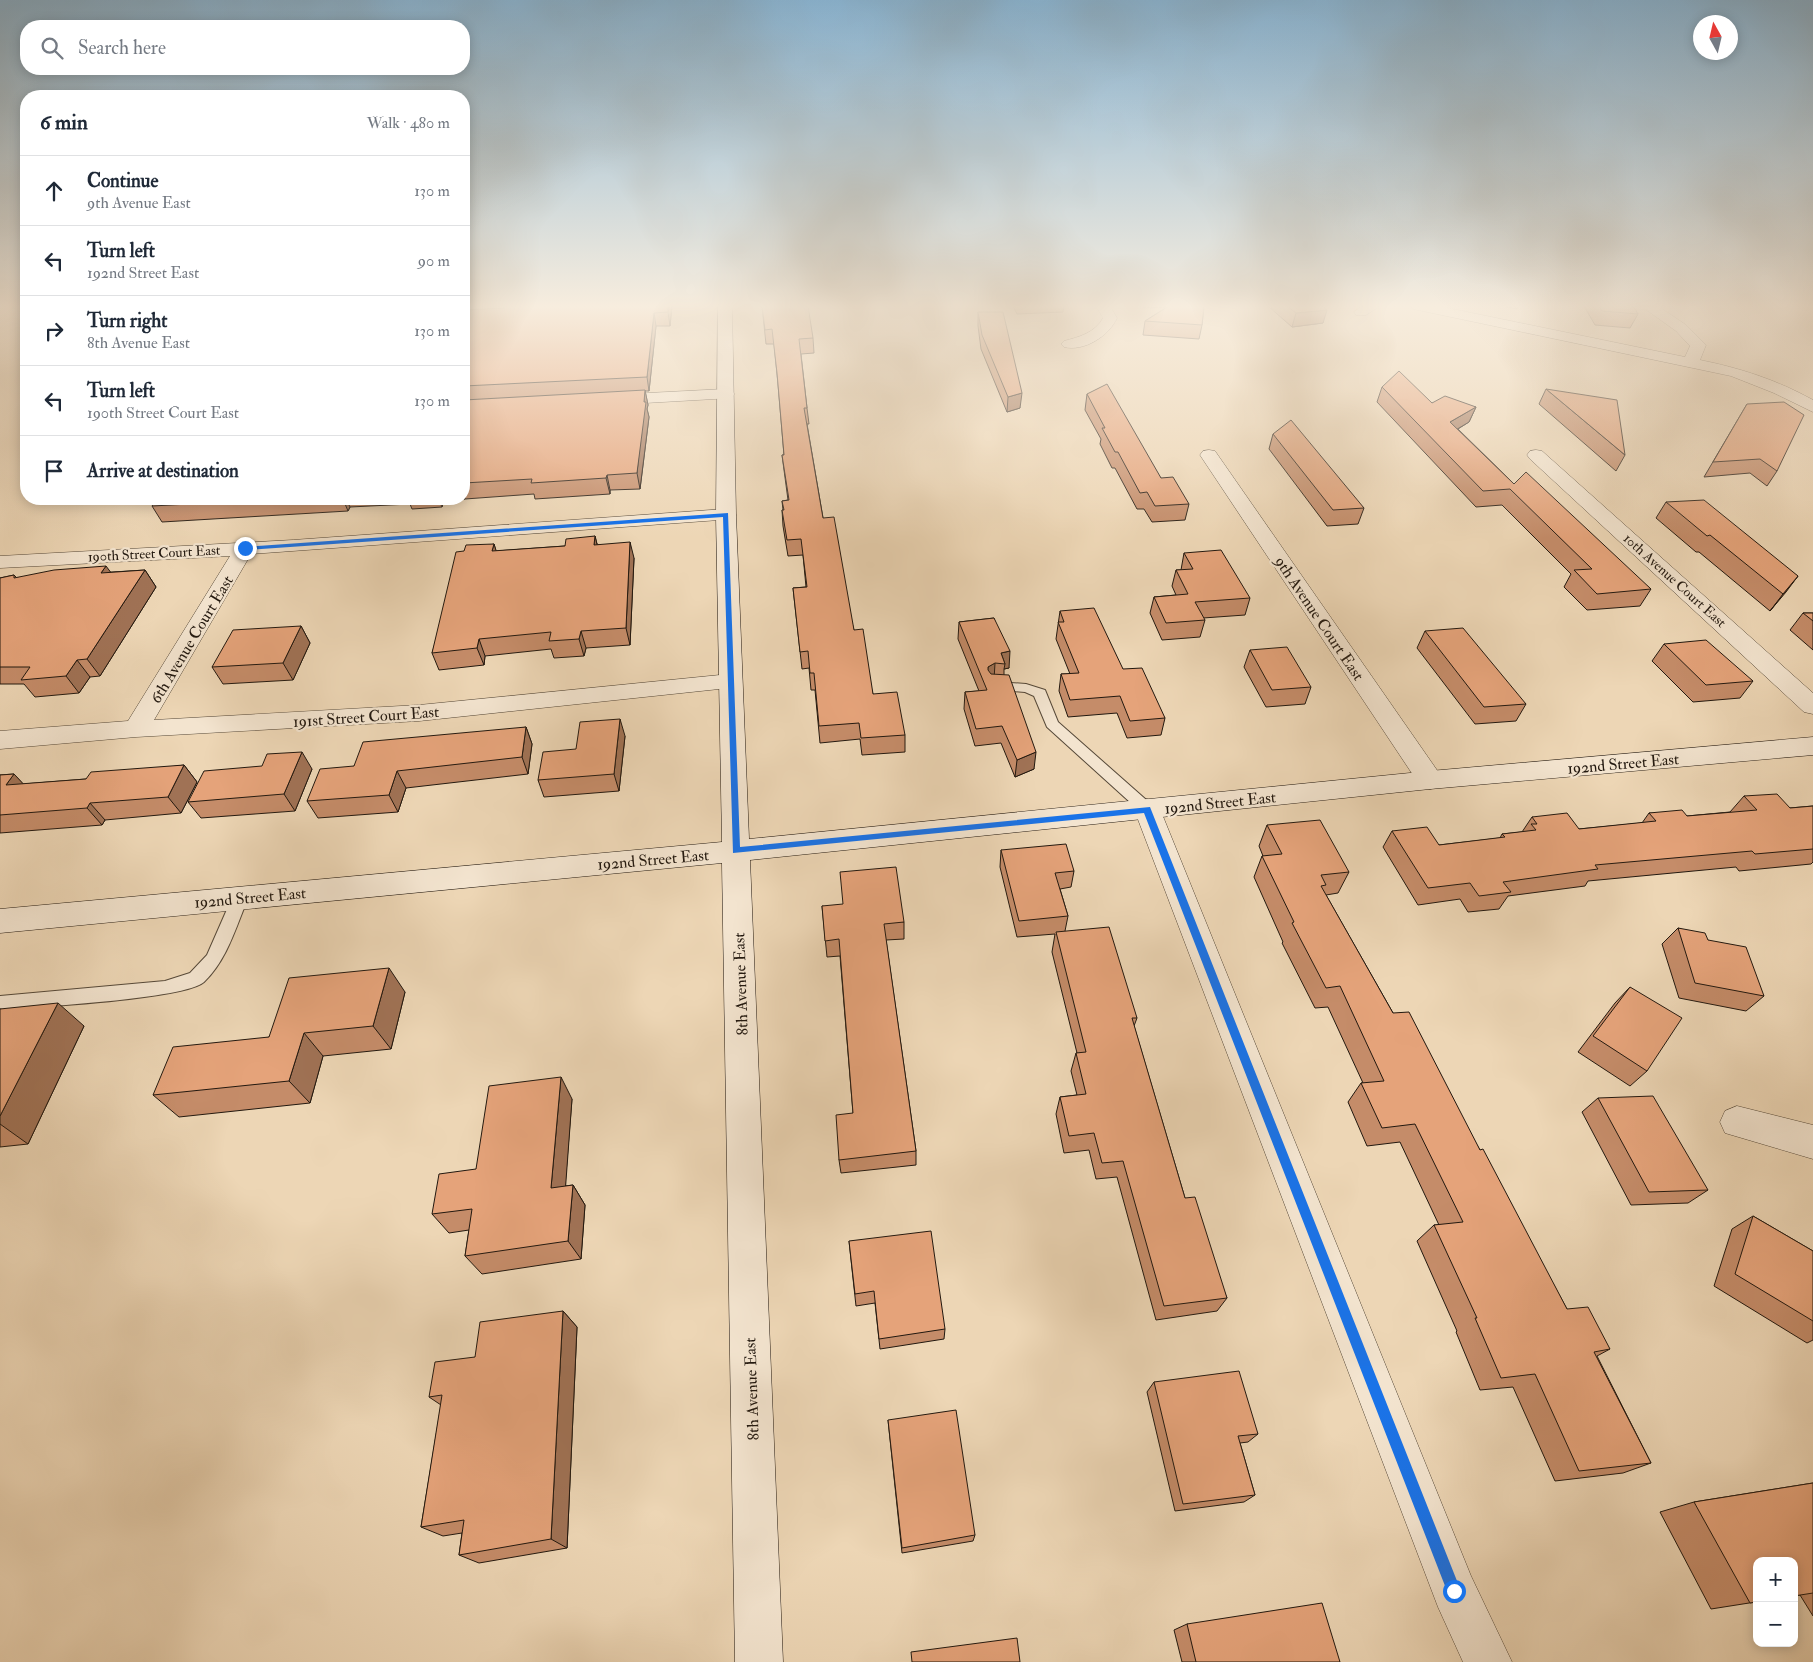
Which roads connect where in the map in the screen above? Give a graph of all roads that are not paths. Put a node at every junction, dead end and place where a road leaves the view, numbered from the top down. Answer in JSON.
{"nodes":[{"id":1,"x":726,"y":384,"type":"edge"},
{"id":2,"x":1766,"y":384,"type":"edge"},
{"id":3,"x":726,"y":394,"type":"junction"},
{"id":4,"x":590,"y":401,"type":"edge"},
{"id":5,"x":1813,"y":407,"type":"edge"},
{"id":6,"x":1209,"y":455,"type":"dead end"},
{"id":7,"x":1536,"y":455,"type":"dead end"},
{"id":8,"x":726,"y":515,"type":"junction"},
{"id":9,"x":245,"y":548,"type":"junction"},
{"id":10,"x":0,"y":562,"type":"edge"},
{"id":11,"x":730,"y":682,"type":"junction"},
{"id":12,"x":995,"y":686,"type":"edge"},
{"id":13,"x":1813,"y":706,"type":"edge"},
{"id":14,"x":136,"y":729,"type":"junction"},
{"id":15,"x":0,"y":740,"type":"edge"},
{"id":16,"x":1813,"y":746,"type":"edge"},
{"id":17,"x":1430,"y":780,"type":"junction"},
{"id":18,"x":1147,"y":809,"type":"junction"},
{"id":19,"x":736,"y":851,"type":"junction"},
{"id":20,"x":240,"y":898,"type":"junction"},
{"id":21,"x":0,"y":920,"type":"edge"},
{"id":22,"x":0,"y":1003,"type":"edge"},
{"id":23,"x":1737,"y":1122,"type":"dead end"},
{"id":24,"x":1813,"y":1142,"type":"edge"},
{"id":25,"x":755,"y":1662,"type":"edge"},
{"id":26,"x":759,"y":1662,"type":"edge"},
{"id":27,"x":1488,"y":1662,"type":"edge"}],
"edges":[{"from":1,"to":3,"type":"street","name":"8th Avenue East"},
{"from":2,"to":5,"type":"street"},
{"from":3,"to":4,"type":"street"},
{"from":3,"to":8,"type":"street","name":"8th Avenue East"},
{"from":6,"to":17,"type":"street","name":"9th Avenue Court East"},
{"from":7,"to":13,"type":"street","name":"10th Avenue Court East"},
{"from":8,"to":9,"type":"street","name":"190th Street Court East"},
{"from":8,"to":11,"type":"street","name":"8th Avenue East"},
{"from":9,"to":10,"type":"street","name":"190th Street Court East"},
{"from":9,"to":14,"type":"street","name":"6th Avenue Court East"},
{"from":11,"to":14,"type":"street","name":"191st Street Court East"},
{"from":11,"to":19,"type":"street","name":"8th Avenue East"},
{"from":12,"to":18,"type":"lane"},
{"from":14,"to":15,"type":"street","name":"191st Street Court East"},
{"from":16,"to":17,"type":"street","name":"192nd Street East"},
{"from":17,"to":18,"type":"street","name":"192nd Street East"},
{"from":18,"to":19,"type":"street","name":"192nd Street East"},
{"from":18,"to":27,"type":"street"},
{"from":19,"to":20,"type":"street","name":"192nd Street East"},
{"from":19,"to":26,"type":"street","name":"8th Avenue East"},
{"from":20,"to":21,"type":"street","name":"192nd Street East"},
{"from":20,"to":22,"type":"lane"},
{"from":23,"to":24,"type":"street"},
{"from":25,"to":26,"type":"lane"}]}
